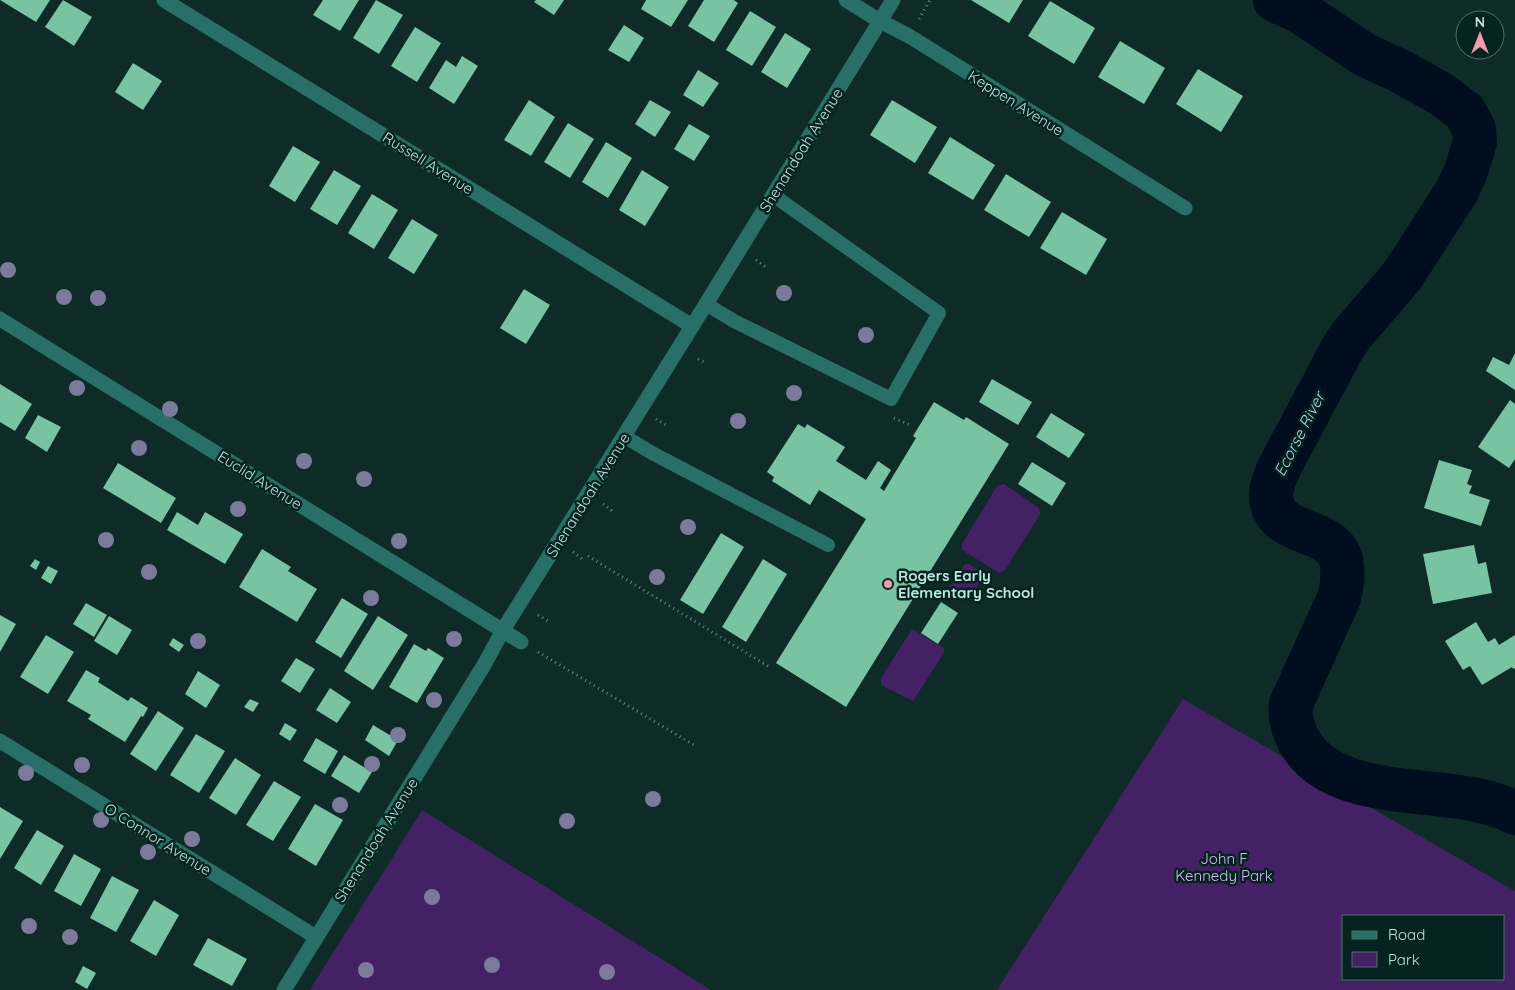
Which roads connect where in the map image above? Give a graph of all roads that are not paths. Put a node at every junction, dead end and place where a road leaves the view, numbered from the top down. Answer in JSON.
{"nodes":[{"id":1,"x":164,"y":0,"type":"edge"},
{"id":2,"x":846,"y":0,"type":"edge"},
{"id":3,"x":893,"y":0,"type":"edge"},
{"id":4,"x":880,"y":21,"type":"junction"},
{"id":5,"x":773,"y":195,"type":"junction"},
{"id":6,"x":1184,"y":208,"type":"dead end"},
{"id":7,"x":706,"y":304,"type":"junction"},
{"id":8,"x":0,"y":319,"type":"edge"},
{"id":9,"x":692,"y":326,"type":"junction"},
{"id":10,"x":624,"y":436,"type":"junction"},
{"id":11,"x":828,"y":545,"type":"dead end"},
{"id":12,"x":503,"y":630,"type":"junction"},
{"id":13,"x":526,"y":645,"type":"road end"},
{"id":14,"x":0,"y":741,"type":"edge"},
{"id":15,"x":316,"y":937,"type":"junction"},
{"id":16,"x":284,"y":990,"type":"edge"}],
"edges":[{"from":1,"to":9,"type":"street","name":"Russell Avenue"},
{"from":2,"to":4,"type":"street","name":"Keppen Avenue"},
{"from":3,"to":4,"type":"street","name":"Shenandoah Avenue"},
{"from":4,"to":5,"type":"street","name":"Shenandoah Avenue"},
{"from":4,"to":6,"type":"street","name":"Keppen Avenue"},
{"from":5,"to":7,"type":"street","name":"Shenandoah Avenue"},
{"from":5,"to":7,"type":"lane"},
{"from":7,"to":9,"type":"street","name":"Shenandoah Avenue"},
{"from":8,"to":12,"type":"street","name":"Euclid Avenue"},
{"from":9,"to":10,"type":"street","name":"Shenandoah Avenue"},
{"from":10,"to":11,"type":"lane"},
{"from":10,"to":12,"type":"street","name":"Shenandoah Avenue"},
{"from":12,"to":13,"type":"street","name":"Euclid Avenue"},
{"from":12,"to":15,"type":"street","name":"Shenandoah Avenue"},
{"from":14,"to":15,"type":"street","name":"O Connor Avenue"},
{"from":15,"to":16,"type":"street","name":"Shenandoah Avenue"}]}
